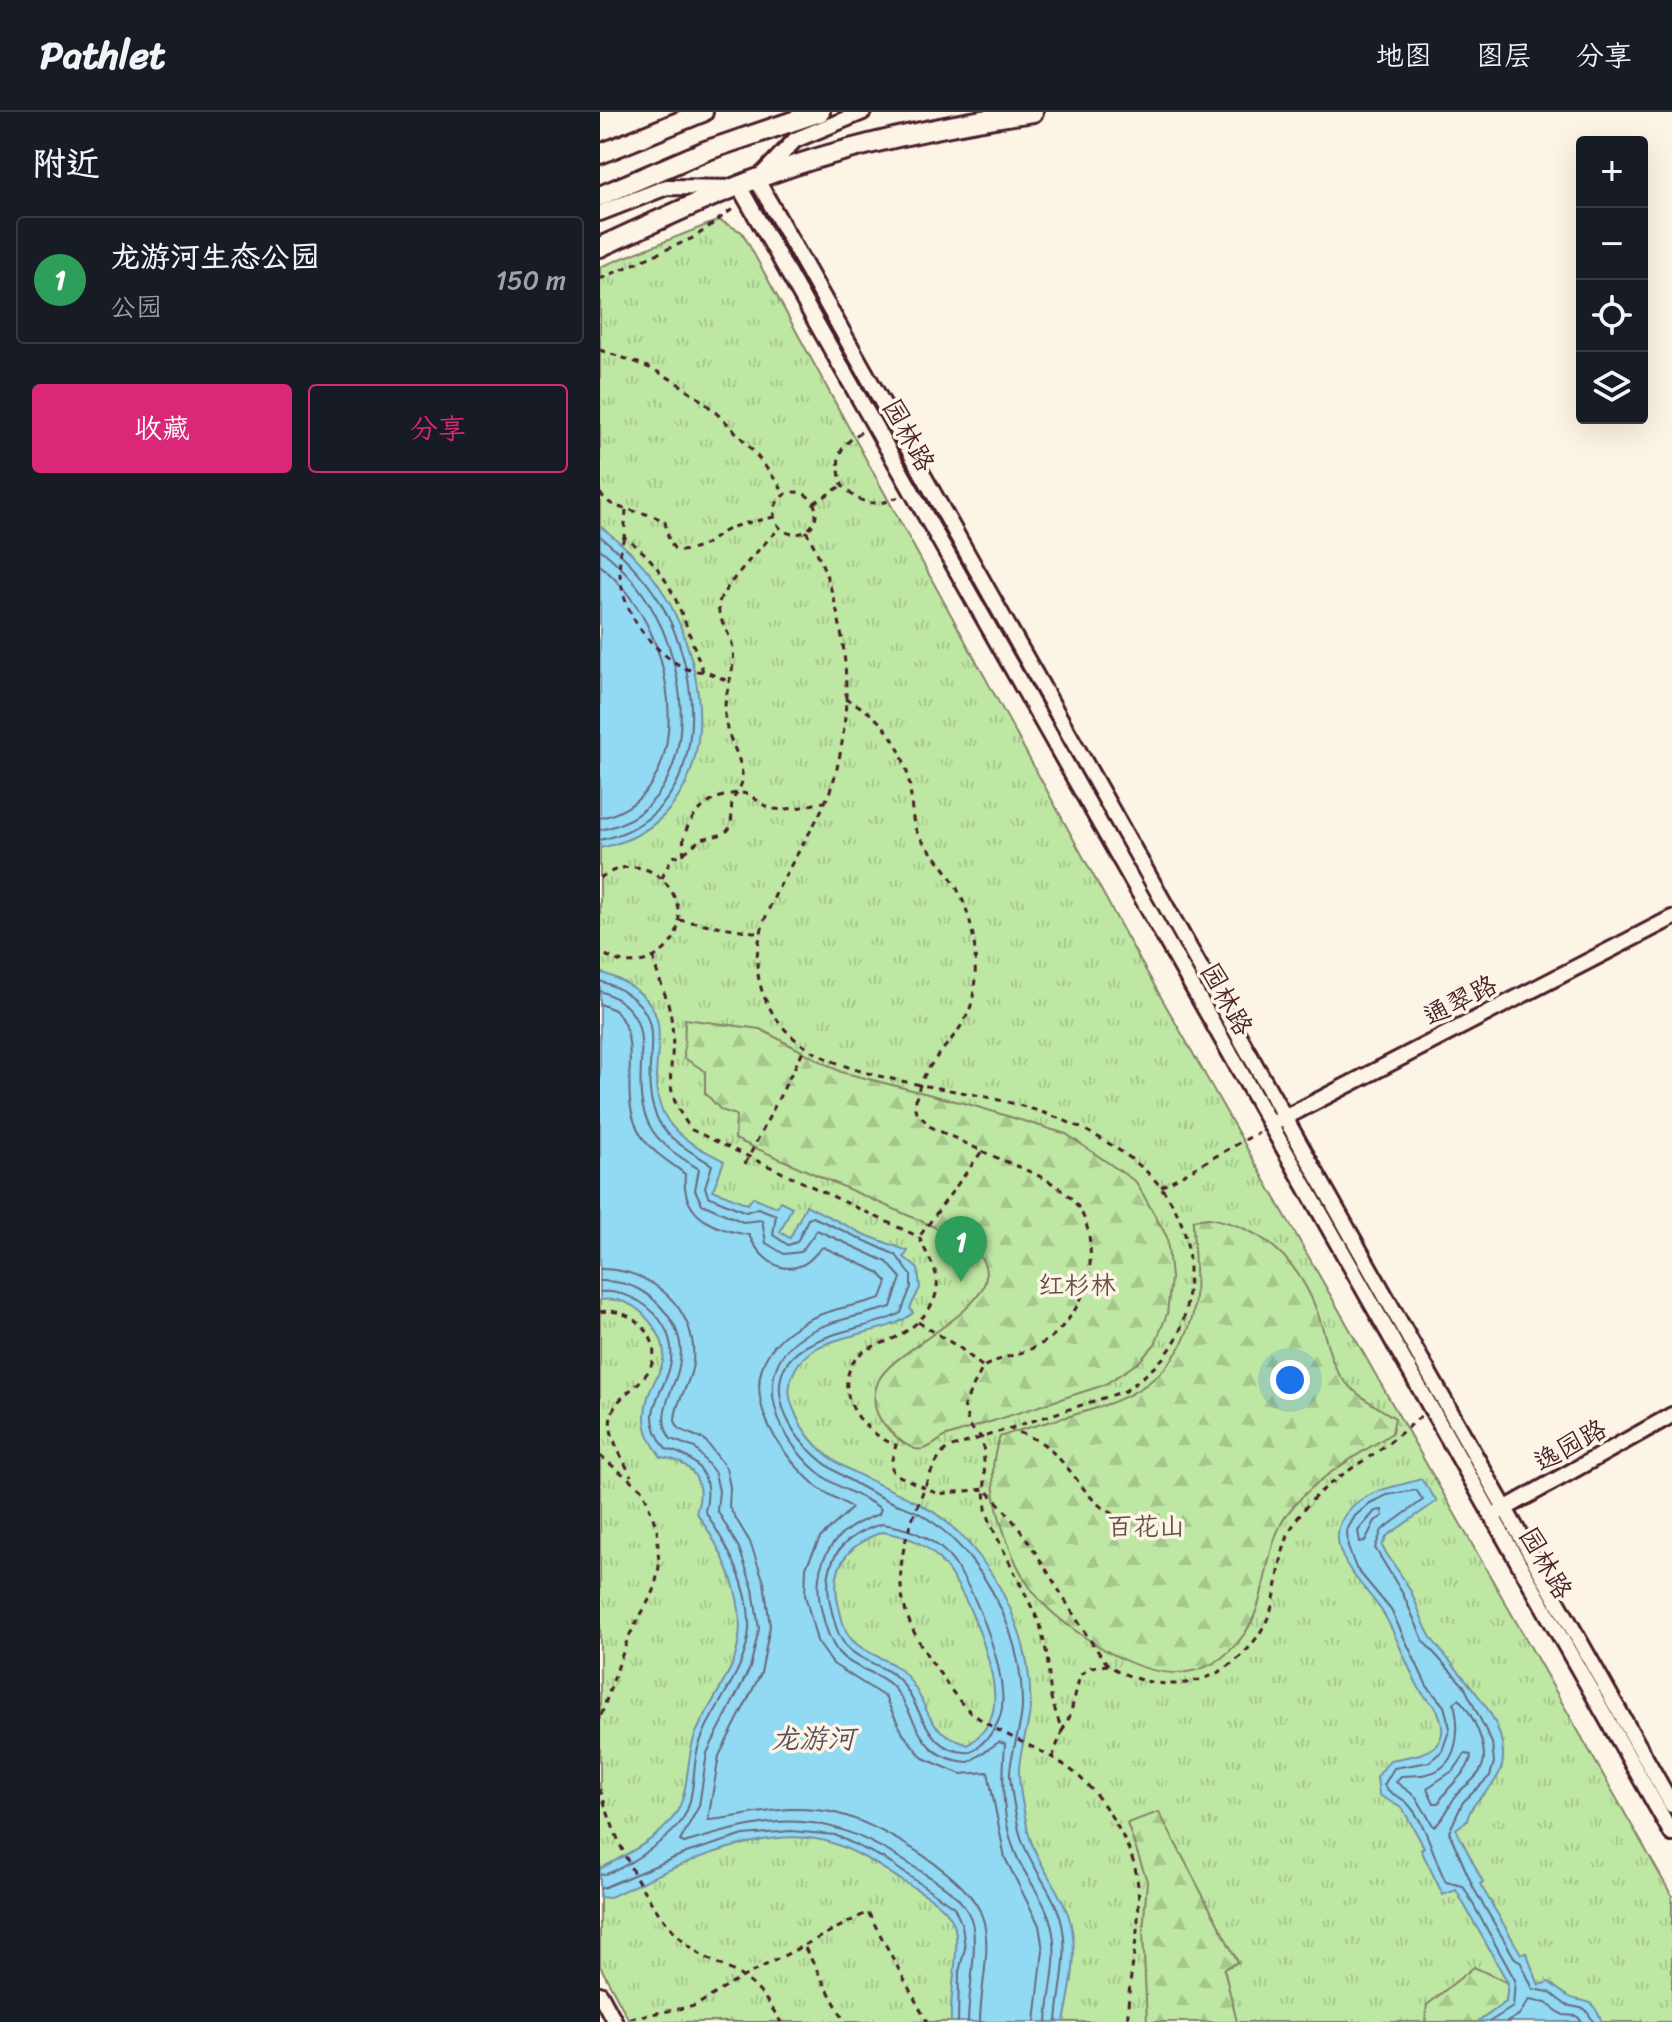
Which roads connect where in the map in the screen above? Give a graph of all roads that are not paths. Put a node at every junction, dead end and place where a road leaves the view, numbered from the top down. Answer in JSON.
{"nodes":[{"id":1,"x":703,"y":112,"type":"edge"},
{"id":2,"x":820,"y":112,"type":"edge"},
{"id":3,"x":863,"y":112,"type":"edge"},
{"id":4,"x":1033,"y":112,"type":"edge"},
{"id":5,"x":600,"y":153,"type":"edge"},
{"id":6,"x":748,"y":189,"type":"junction"},
{"id":7,"x":600,"y":196,"type":"edge"},
{"id":8,"x":600,"y":213,"type":"edge"},
{"id":9,"x":600,"y":247,"type":"edge"},
{"id":10,"x":1672,"y":918,"type":"edge"},
{"id":11,"x":1277,"y":1122,"type":"junction"},
{"id":12,"x":1672,"y":1415,"type":"edge"},
{"id":13,"x":1498,"y":1513,"type":"junction"},
{"id":14,"x":1672,"y":1805,"type":"edge"},
{"id":15,"x":1672,"y":1834,"type":"edge"},
{"id":16,"x":600,"y":1994,"type":"edge"},
{"id":17,"x":615,"y":2022,"type":"edge"}],
"edges":[{"from":1,"to":5,"type":"main road"},
{"from":2,"to":7,"type":"main road"},
{"from":3,"to":6,"type":"street"},
{"from":4,"to":6,"type":"main road"},
{"from":6,"to":8,"type":"street"},
{"from":6,"to":9,"type":"main road"},
{"from":6,"to":11,"type":"street","name":"园林路"},
{"from":6,"to":11,"type":"street","name":"园林路"},
{"from":10,"to":11,"type":"street","name":"通翠路"},
{"from":11,"to":13,"type":"street","name":"园林路"},
{"from":11,"to":13,"type":"street","name":"园林路"},
{"from":12,"to":13,"type":"street","name":"逸园路"},
{"from":13,"to":14,"type":"street","name":"园林路"},
{"from":13,"to":15,"type":"street","name":"园林路"},
{"from":16,"to":17,"type":"street"}]}
